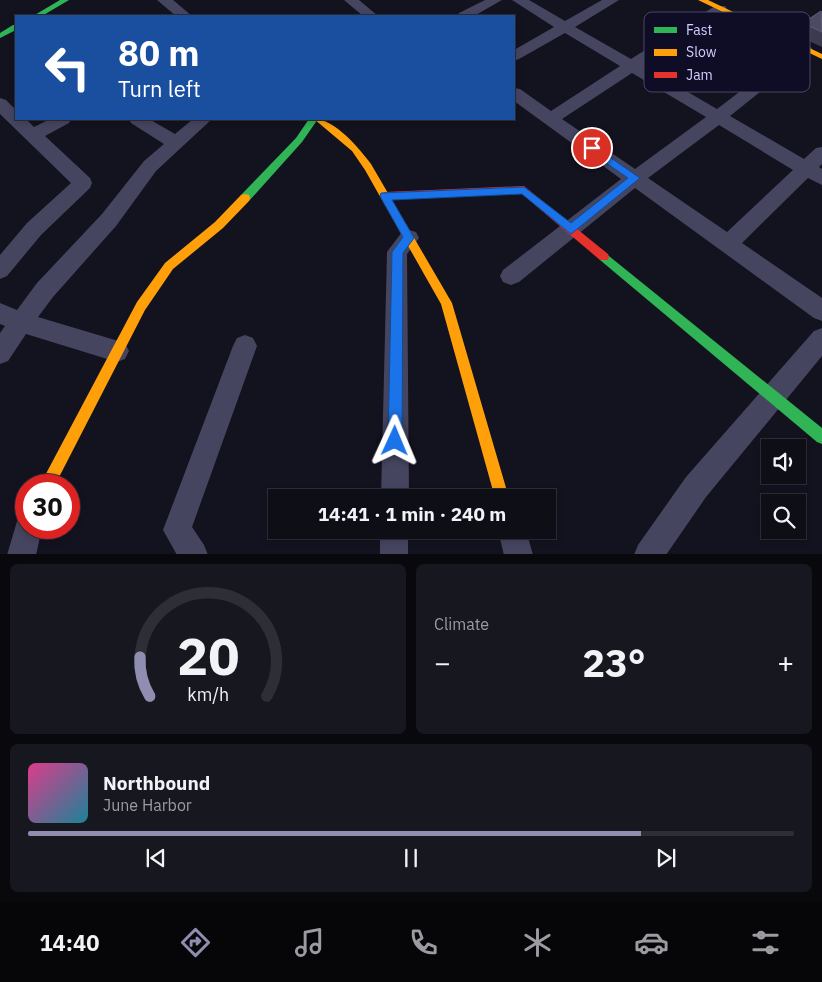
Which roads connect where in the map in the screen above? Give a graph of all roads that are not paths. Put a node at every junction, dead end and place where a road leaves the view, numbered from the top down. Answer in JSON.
{"nodes":[{"id":1,"x":65,"y":0,"type":"edge"},
{"id":2,"x":164,"y":0,"type":"edge"},
{"id":3,"x":351,"y":0,"type":"edge"},
{"id":4,"x":495,"y":0,"type":"edge"},
{"id":5,"x":519,"y":0,"type":"edge"},
{"id":6,"x":612,"y":0,"type":"edge"},
{"id":7,"x":702,"y":0,"type":"edge"},
{"id":8,"x":720,"y":9,"type":"junction"},
{"id":9,"x":715,"y":12,"type":"edge"},
{"id":10,"x":726,"y":12,"type":"edge"},
{"id":11,"x":39,"y":15,"type":"edge"},
{"id":12,"x":184,"y":15,"type":"edge"},
{"id":13,"x":370,"y":15,"type":"edge"},
{"id":14,"x":466,"y":15,"type":"edge"},
{"id":15,"x":564,"y":26,"type":"junction"},
{"id":16,"x":15,"y":28,"type":"edge"},
{"id":17,"x":0,"y":36,"type":"edge"},
{"id":18,"x":810,"y":51,"type":"edge"},
{"id":19,"x":515,"y":55,"type":"edge"},
{"id":20,"x":822,"y":57,"type":"edge"},
{"id":21,"x":644,"y":58,"type":"edge"},
{"id":22,"x":631,"y":66,"type":"junction"},
{"id":23,"x":644,"y":74,"type":"edge"},
{"id":24,"x":675,"y":92,"type":"edge"},
{"id":25,"x":750,"y":92,"type":"edge"},
{"id":26,"x":515,"y":94,"type":"edge"},
{"id":27,"x":0,"y":104,"type":"edge"},
{"id":28,"x":718,"y":117,"type":"junction"},
{"id":29,"x":15,"y":119,"type":"edge"},
{"id":30,"x":550,"y":119,"type":"junction"},
{"id":31,"x":16,"y":120,"type":"edge"},
{"id":32,"x":60,"y":120,"type":"edge"},
{"id":33,"x":139,"y":120,"type":"edge"},
{"id":34,"x":203,"y":120,"type":"edge"},
{"id":35,"x":315,"y":120,"type":"edge"},
{"id":36,"x":317,"y":120,"type":"edge"},
{"id":37,"x":33,"y":136,"type":"junction"},
{"id":38,"x":175,"y":142,"type":"junction"},
{"id":39,"x":822,"y":153,"type":"edge"},
{"id":40,"x":814,"y":173,"type":"edge"},
{"id":41,"x":636,"y":178,"type":"junction"},
{"id":42,"x":385,"y":196,"type":"junction"},
{"id":43,"x":571,"y":229,"type":"junction"},
{"id":44,"x":408,"y":238,"type":"junction"},
{"id":45,"x":728,"y":244,"type":"junction"},
{"id":46,"x":0,"y":270,"type":"edge"},
{"id":47,"x":511,"y":276,"type":"dead end"},
{"id":48,"x":822,"y":311,"type":"edge"},
{"id":49,"x":0,"y":313,"type":"edge"},
{"id":50,"x":21,"y":322,"type":"junction"},
{"id":51,"x":822,"y":339,"type":"edge"},
{"id":52,"x":245,"y":346,"type":"dead end"},
{"id":53,"x":117,"y":351,"type":"junction"},
{"id":54,"x":0,"y":353,"type":"edge"},
{"id":55,"x":774,"y":398,"type":"junction"},
{"id":56,"x":822,"y":437,"type":"edge"},
{"id":57,"x":53,"y":474,"type":"edge"},
{"id":58,"x":395,"y":489,"type":"edge"},
{"id":59,"x":499,"y":489,"type":"edge"},
{"id":60,"x":25,"y":539,"type":"edge"},
{"id":61,"x":394,"y":539,"type":"edge"},
{"id":62,"x":515,"y":539,"type":"edge"},
{"id":63,"x":21,"y":554,"type":"edge"},
{"id":64,"x":194,"y":554,"type":"edge"},
{"id":65,"x":394,"y":554,"type":"edge"},
{"id":66,"x":519,"y":554,"type":"edge"},
{"id":67,"x":648,"y":554,"type":"edge"}],
"edges":[{"from":1,"to":11,"type":"street"},
{"from":2,"to":12,"type":"street"},
{"from":3,"to":13,"type":"street"},
{"from":4,"to":14,"type":"street"},
{"from":5,"to":15,"type":"street"},
{"from":6,"to":15,"type":"street"},
{"from":7,"to":8,"type":"street"},
{"from":8,"to":9,"type":"street"},
{"from":8,"to":10,"type":"street"},
{"from":15,"to":19,"type":"street"},
{"from":15,"to":22,"type":"street"},
{"from":16,"to":17,"type":"street"},
{"from":18,"to":20,"type":"street"},
{"from":21,"to":22,"type":"street"},
{"from":22,"to":23,"type":"street"},
{"from":22,"to":30,"type":"street"},
{"from":24,"to":28,"type":"street"},
{"from":25,"to":28,"type":"street"},
{"from":26,"to":30,"type":"street"},
{"from":27,"to":29,"type":"street"},
{"from":28,"to":40,"type":"street"},
{"from":28,"to":41,"type":"street"},
{"from":30,"to":41,"type":"street"},
{"from":31,"to":37,"type":"street"},
{"from":32,"to":37,"type":"street"},
{"from":33,"to":38,"type":"street"},
{"from":34,"to":38,"type":"street"},
{"from":35,"to":53,"type":"street"},
{"from":36,"to":42,"type":"street"},
{"from":37,"to":46,"type":"street"},
{"from":38,"to":50,"type":"street"},
{"from":39,"to":40,"type":"street"},
{"from":40,"to":45,"type":"street"},
{"from":41,"to":43,"type":"street"},
{"from":41,"to":45,"type":"street"},
{"from":42,"to":43,"type":"street"},
{"from":42,"to":44,"type":"street"},
{"from":43,"to":47,"type":"street"},
{"from":43,"to":55,"type":"street"},
{"from":44,"to":58,"type":"street"},
{"from":44,"to":59,"type":"street"},
{"from":45,"to":48,"type":"street"},
{"from":49,"to":50,"type":"street"},
{"from":50,"to":53,"type":"street"},
{"from":50,"to":54,"type":"street"},
{"from":51,"to":55,"type":"street"},
{"from":52,"to":64,"type":"street"},
{"from":53,"to":57,"type":"street"},
{"from":55,"to":56,"type":"street"},
{"from":55,"to":67,"type":"street"},
{"from":60,"to":63,"type":"street"},
{"from":61,"to":65,"type":"street"},
{"from":62,"to":66,"type":"street"}]}
